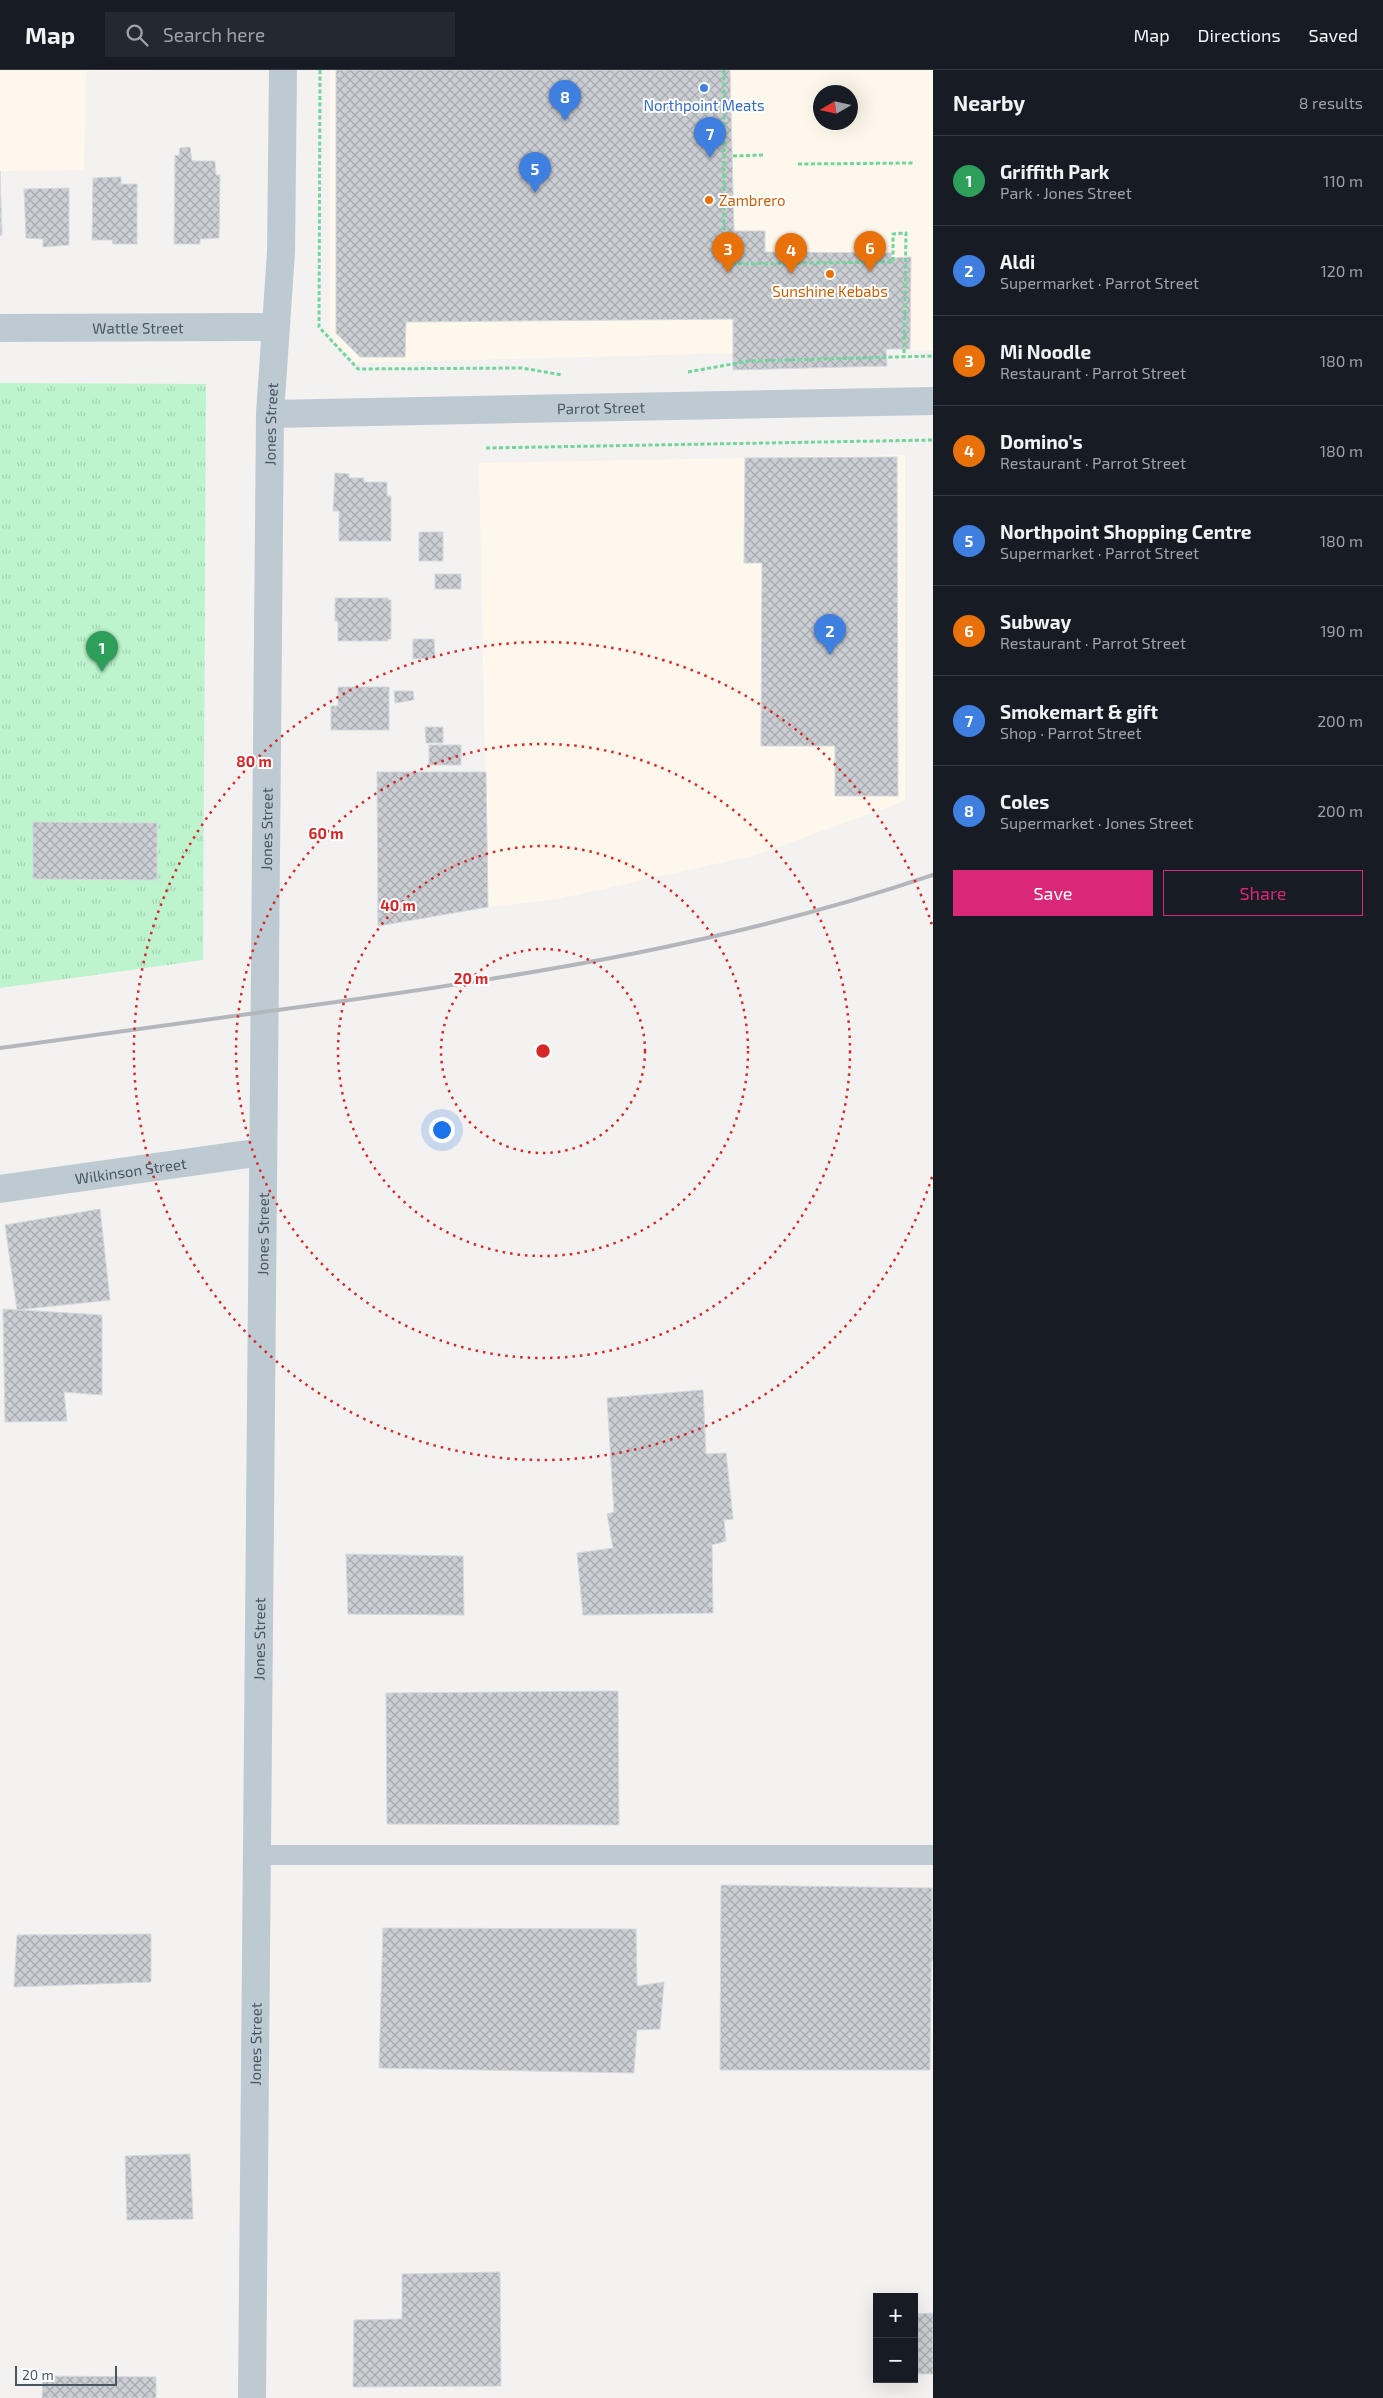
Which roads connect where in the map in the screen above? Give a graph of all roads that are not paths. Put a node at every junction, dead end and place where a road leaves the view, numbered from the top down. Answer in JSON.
{"nodes":[{"id":1,"x":283,"y":70,"type":"edge"},
{"id":2,"x":275,"y":327,"type":"junction"},
{"id":3,"x":0,"y":328,"type":"edge"},
{"id":4,"x":933,"y":401,"type":"edge"},
{"id":5,"x":270,"y":414,"type":"junction"},
{"id":6,"x":264,"y":1152,"type":"junction"},
{"id":7,"x":0,"y":1189,"type":"edge"},
{"id":8,"x":933,"y":1854,"type":"edge"},
{"id":9,"x":257,"y":1855,"type":"junction"},
{"id":10,"x":252,"y":2398,"type":"edge"}],
"edges":[{"from":1,"to":2,"type":"street","name":"Jones Street"},
{"from":2,"to":3,"type":"street","name":"Wattle Street"},
{"from":2,"to":5,"type":"street","name":"Jones Street"},
{"from":4,"to":5,"type":"street","name":"Parrot Street"},
{"from":5,"to":6,"type":"street","name":"Jones Street"},
{"from":6,"to":7,"type":"street","name":"Wilkinson Street"},
{"from":6,"to":9,"type":"street","name":"Jones Street"},
{"from":8,"to":9,"type":"lane"},
{"from":9,"to":10,"type":"street","name":"Jones Street"}]}
